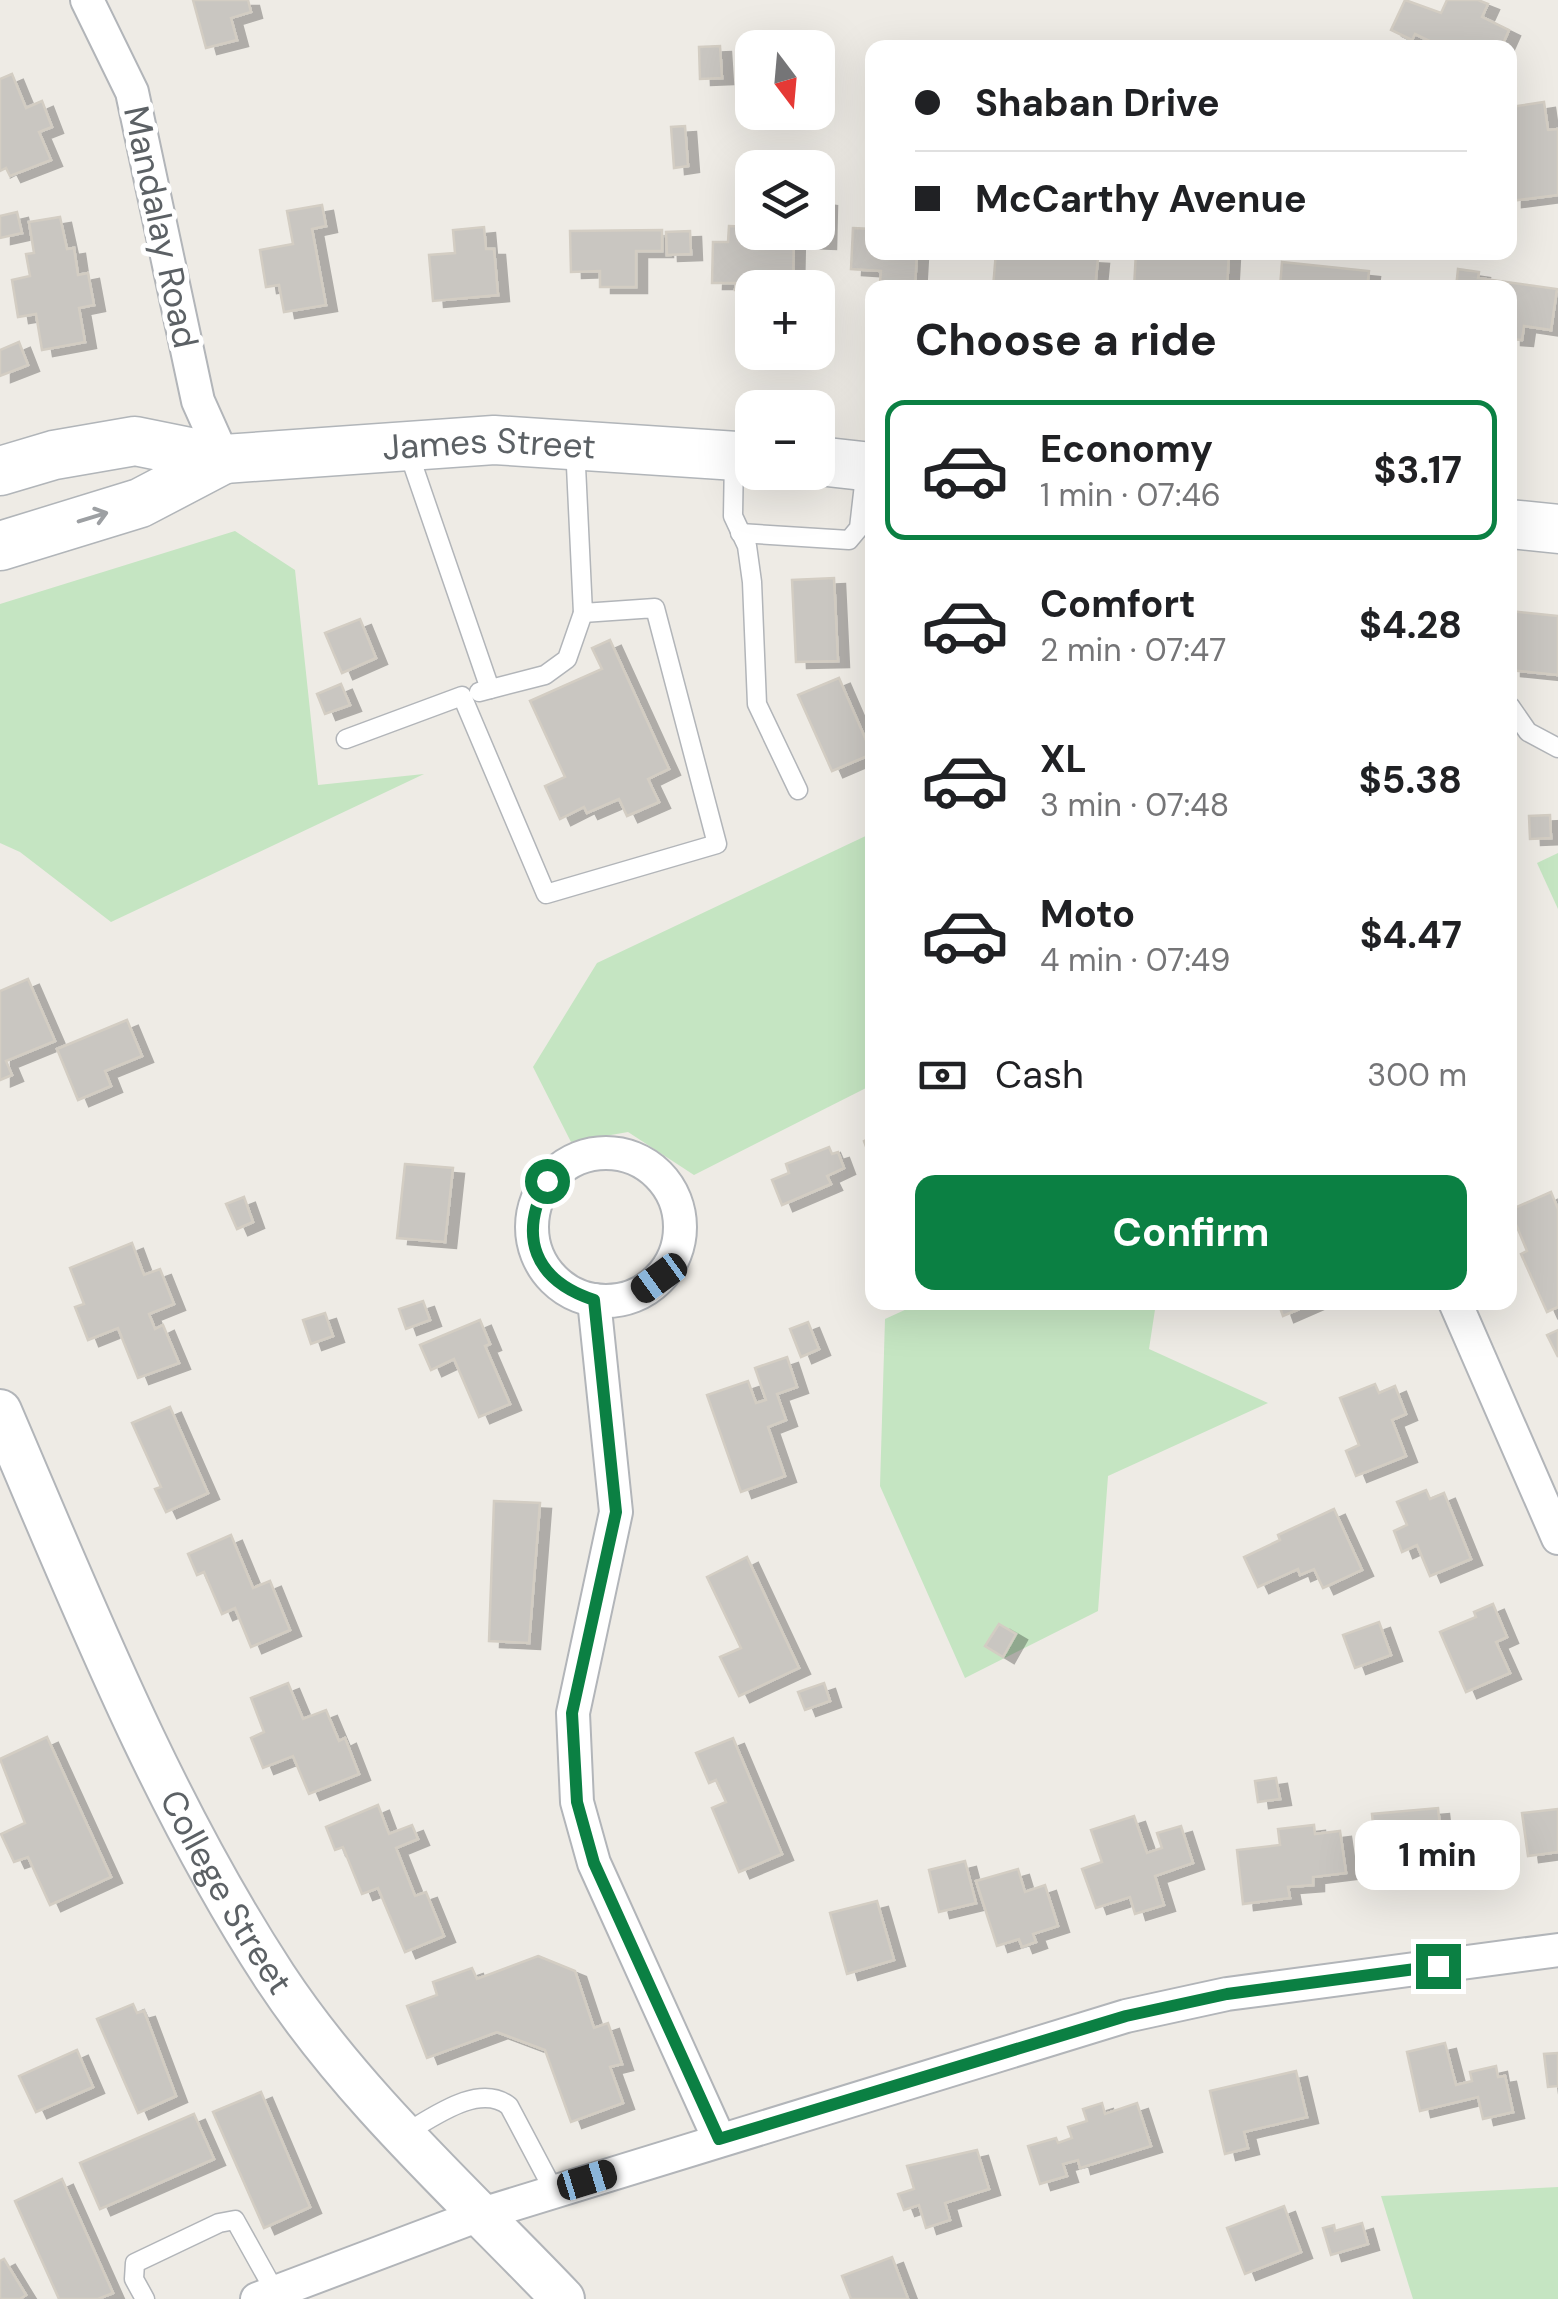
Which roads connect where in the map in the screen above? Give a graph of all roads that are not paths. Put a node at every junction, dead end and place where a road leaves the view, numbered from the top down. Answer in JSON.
{"nodes":[{"id":1,"x":87,"y":0,"type":"edge"},
{"id":2,"x":575,"y":445,"type":"junction"},
{"id":3,"x":406,"y":446,"type":"junction"},
{"id":4,"x":735,"y":455,"type":"edge"},
{"id":5,"x":224,"y":458,"type":"junction"},
{"id":6,"x":835,"y":463,"type":"edge"},
{"id":7,"x":865,"y":466,"type":"edge"},
{"id":8,"x":0,"y":471,"type":"edge"},
{"id":9,"x":737,"y":490,"type":"edge"},
{"id":10,"x":865,"y":491,"type":"edge"},
{"id":11,"x":1517,"y":525,"type":"edge"},
{"id":12,"x":1558,"y":529,"type":"edge"},
{"id":13,"x":740,"y":533,"type":"junction"},
{"id":14,"x":0,"y":546,"type":"edge"},
{"id":15,"x":584,"y":613,"type":"junction"},
{"id":16,"x":490,"y":689,"type":"junction"},
{"id":17,"x":462,"y":696,"type":"junction"},
{"id":18,"x":1517,"y":716,"type":"edge"},
{"id":19,"x":346,"y":739,"type":"dead end"},
{"id":20,"x":1558,"y":748,"type":"edge"},
{"id":21,"x":798,"y":790,"type":"dead end"},
{"id":22,"x":594,"y":1300,"type":"junction"},
{"id":23,"x":1458,"y":1310,"type":"edge"},
{"id":24,"x":0,"y":1411,"type":"edge"},
{"id":25,"x":1558,"y":1538,"type":"edge"},
{"id":26,"x":1558,"y":1950,"type":"edge"},
{"id":27,"x":404,"y":2134,"type":"junction"},
{"id":28,"x":719,"y":2139,"type":"junction"},
{"id":29,"x":554,"y":2191,"type":"junction"},
{"id":30,"x":482,"y":2214,"type":"junction"},
{"id":31,"x":266,"y":2295,"type":"edge"},
{"id":32,"x":144,"y":2299,"type":"edge"},
{"id":33,"x":562,"y":2299,"type":"edge"}],
"edges":[{"from":1,"to":5,"type":"street","name":"Mandalay Road"},
{"from":2,"to":3,"type":"main road","name":"James Street"},
{"from":2,"to":4,"type":"main road","name":"James Street"},
{"from":2,"to":15,"type":"lane"},
{"from":3,"to":5,"type":"main road","name":"James Street"},
{"from":3,"to":16,"type":"lane"},
{"from":5,"to":8,"type":"main road","name":"James Street"},
{"from":14,"to":5,"type":"main road","name":"James Street","one_way":true},
{"from":6,"to":7,"type":"main road"},
{"from":9,"to":13,"type":"lane"},
{"from":10,"to":13,"type":"lane"},
{"from":11,"to":12,"type":"main road"},
{"from":13,"to":21,"type":"lane"},
{"from":15,"to":16,"type":"lane"},
{"from":15,"to":17,"type":"lane"},
{"from":16,"to":17,"type":"lane"},
{"from":17,"to":19,"type":"lane"},
{"from":18,"to":20,"type":"lane"},
{"from":22,"to":22,"type":"street"},
{"from":22,"to":28,"type":"street"},
{"from":23,"to":25,"type":"street"},
{"from":24,"to":27,"type":"street","name":"College Street"},
{"from":26,"to":28,"type":"street"},
{"from":27,"to":29,"type":"lane"},
{"from":27,"to":30,"type":"street","name":"College Street"},
{"from":28,"to":29,"type":"street"},
{"from":29,"to":30,"type":"street"},
{"from":30,"to":31,"type":"street"},
{"from":30,"to":33,"type":"street","name":"College Street"},
{"from":31,"to":32,"type":"lane"}]}
